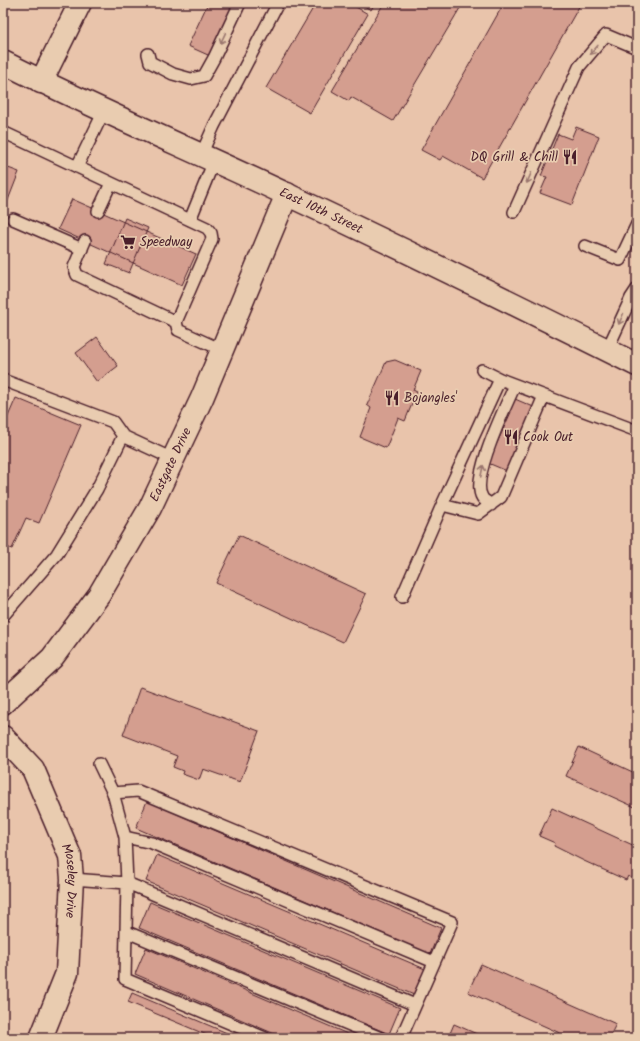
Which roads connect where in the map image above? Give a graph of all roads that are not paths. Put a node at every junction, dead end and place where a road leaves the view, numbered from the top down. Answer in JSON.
{"nodes":[{"id":1,"x":80,"y":3,"type":"edge"},
{"id":2,"x":240,"y":3,"type":"edge"},
{"id":3,"x":278,"y":3,"type":"edge"},
{"id":4,"x":637,"y":48,"type":"edge"},
{"id":5,"x":148,"y":54,"type":"dead end"},
{"id":6,"x":3,"y":62,"type":"edge"},
{"id":7,"x":41,"y":82,"type":"junction"},
{"id":8,"x":104,"y":111,"type":"junction"},
{"id":9,"x":3,"y":132,"type":"edge"},
{"id":10,"x":207,"y":158,"type":"junction"},
{"id":11,"x":77,"y":167,"type":"junction"},
{"id":12,"x":111,"y":183,"type":"junction"},
{"id":13,"x":287,"y":194,"type":"junction"},
{"id":14,"x":98,"y":211,"type":"dead end"},
{"id":15,"x":514,"y":212,"type":"dead end"},
{"id":16,"x":13,"y":219,"type":"dead end"},
{"id":17,"x":190,"y":220,"type":"junction"},
{"id":18,"x":637,"y":224,"type":"edge"},
{"id":19,"x":585,"y":246,"type":"dead end"},
{"id":20,"x":637,"y":289,"type":"edge"},
{"id":21,"x":176,"y":322,"type":"junction"},
{"id":22,"x":222,"y":350,"type":"junction"},
{"id":23,"x":607,"y":350,"type":"junction"},
{"id":24,"x":637,"y":365,"type":"edge"},
{"id":25,"x":482,"y":370,"type":"dead end"},
{"id":26,"x":500,"y":379,"type":"junction"},
{"id":27,"x":3,"y":380,"type":"edge"},
{"id":28,"x":515,"y":385,"type":"junction"},
{"id":29,"x":544,"y":396,"type":"junction"},
{"id":30,"x":637,"y":431,"type":"edge"},
{"id":31,"x":123,"y":436,"type":"junction"},
{"id":32,"x":173,"y":459,"type":"junction"},
{"id":33,"x":442,"y":505,"type":"junction"},
{"id":34,"x":491,"y":505,"type":"junction"},
{"id":35,"x":402,"y":596,"type":"dead end"},
{"id":36,"x":3,"y":616,"type":"edge"},
{"id":37,"x":3,"y":703,"type":"edge"},
{"id":38,"x":3,"y":738,"type":"edge"},
{"id":39,"x":98,"y":764,"type":"dead end"},
{"id":40,"x":113,"y":793,"type":"junction"},
{"id":41,"x":125,"y":837,"type":"junction"},
{"id":42,"x":72,"y":879,"type":"junction"},
{"id":43,"x":127,"y":883,"type":"junction"},
{"id":44,"x":127,"y":932,"type":"junction"},
{"id":45,"x":434,"y":962,"type":"junction"},
{"id":46,"x":415,"y":1004,"type":"junction"},
{"id":47,"x":41,"y":1038,"type":"edge"},
{"id":48,"x":265,"y":1038,"type":"edge"},
{"id":49,"x":381,"y":1038,"type":"edge"},
{"id":50,"x":401,"y":1038,"type":"edge"}],
"edges":[{"from":1,"to":7,"type":"street"},
{"from":2,"to":5,"type":"lane","one_way":true},
{"from":3,"to":10,"type":"lane"},
{"from":4,"to":15,"type":"lane","one_way":true},
{"from":6,"to":7,"type":"street","name":"East 10th Street"},
{"from":7,"to":8,"type":"street","name":"East 10th Street"},
{"from":8,"to":10,"type":"street","name":"East 10th Street"},
{"from":8,"to":11,"type":"lane"},
{"from":9,"to":11,"type":"lane"},
{"from":10,"to":13,"type":"street","name":"East 10th Street"},
{"from":10,"to":17,"type":"lane"},
{"from":11,"to":12,"type":"lane"},
{"from":12,"to":14,"type":"lane"},
{"from":12,"to":17,"type":"lane"},
{"from":13,"to":22,"type":"street","name":"Eastgate Drive"},
{"from":13,"to":23,"type":"street","name":"East 10th Street"},
{"from":16,"to":21,"type":"lane"},
{"from":17,"to":21,"type":"lane"},
{"from":18,"to":19,"type":"lane"},
{"from":20,"to":23,"type":"lane","one_way":true},
{"from":21,"to":22,"type":"lane"},
{"from":22,"to":32,"type":"street","name":"Eastgate Drive"},
{"from":23,"to":24,"type":"street","name":"East 10th Street"},
{"from":25,"to":26,"type":"lane"},
{"from":26,"to":28,"type":"lane"},
{"from":26,"to":33,"type":"lane"},
{"from":27,"to":31,"type":"lane"},
{"from":28,"to":29,"type":"lane"},
{"from":34,"to":28,"type":"lane","one_way":true},
{"from":29,"to":30,"type":"lane"},
{"from":29,"to":34,"type":"lane"},
{"from":31,"to":32,"type":"lane"},
{"from":31,"to":36,"type":"lane"},
{"from":32,"to":37,"type":"street","name":"Eastgate Drive"},
{"from":33,"to":34,"type":"lane"},
{"from":33,"to":35,"type":"lane"},
{"from":38,"to":42,"type":"street","name":"Moseley Drive"},
{"from":39,"to":40,"type":"lane"},
{"from":40,"to":41,"type":"lane"},
{"from":40,"to":45,"type":"lane"},
{"from":41,"to":43,"type":"lane"},
{"from":41,"to":45,"type":"lane"},
{"from":42,"to":43,"type":"lane"},
{"from":42,"to":47,"type":"street","name":"Moseley Drive"},
{"from":43,"to":44,"type":"lane"},
{"from":43,"to":46,"type":"lane"},
{"from":44,"to":48,"type":"lane"},
{"from":44,"to":49,"type":"lane"},
{"from":45,"to":46,"type":"lane"},
{"from":46,"to":50,"type":"lane"}]}
